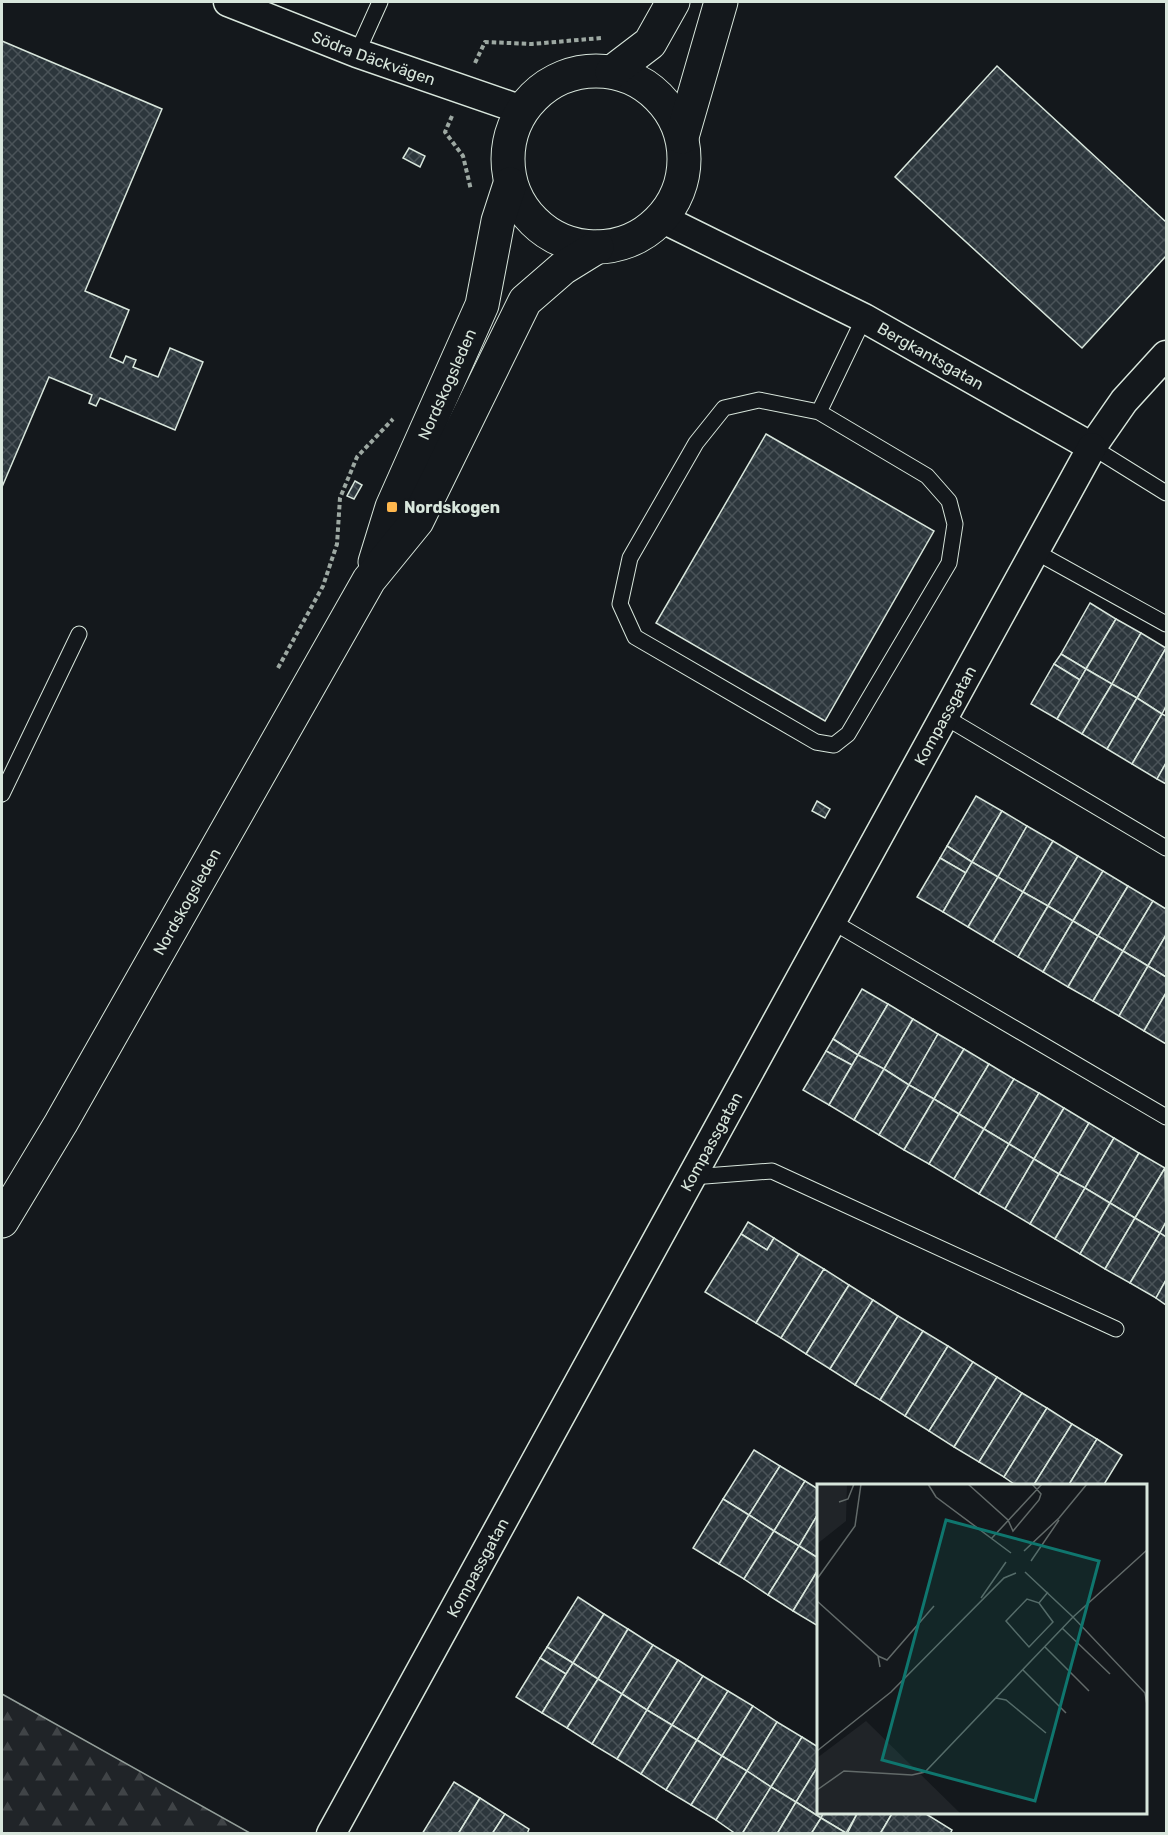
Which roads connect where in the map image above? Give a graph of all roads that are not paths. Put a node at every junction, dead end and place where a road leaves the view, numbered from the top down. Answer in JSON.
{"nodes":[{"id":1,"x":228,"y":2,"type":"edge"},
{"id":2,"x":380,"y":2,"type":"edge"},
{"id":3,"x":673,"y":2,"type":"edge"},
{"id":4,"x":721,"y":2,"type":"edge"},
{"id":5,"x":357,"y":53,"type":"junction"},
{"id":6,"x":612,"y":72,"type":"junction"},
{"id":7,"x":522,"y":110,"type":"junction"},
{"id":8,"x":682,"y":137,"type":"junction"},
{"id":9,"x":510,"y":184,"type":"junction"},
{"id":10,"x":661,"y":219,"type":"junction"},
{"id":11,"x":597,"y":247,"type":"junction"},
{"id":12,"x":864,"y":318,"type":"junction"},
{"id":13,"x":1167,"y":355,"type":"edge"},
{"id":14,"x":819,"y":412,"type":"junction"},
{"id":15,"x":1092,"y":447,"type":"junction"},
{"id":16,"x":1167,"y":493,"type":"edge"},
{"id":17,"x":1036,"y":552,"type":"junction"},
{"id":18,"x":369,"y":580,"type":"junction"},
{"id":19,"x":1167,"y":624,"type":"edge"},
{"id":20,"x":79,"y":634,"type":"dead end"},
{"id":21,"x":945,"y":717,"type":"junction"},
{"id":22,"x":2,"y":794,"type":"edge"},
{"id":23,"x":1167,"y":848,"type":"edge"},
{"id":24,"x":833,"y":922,"type":"junction"},
{"id":25,"x":1167,"y":1117,"type":"edge"},
{"id":26,"x":692,"y":1177,"type":"junction"},
{"id":27,"x":2,"y":1221,"type":"edge"},
{"id":28,"x":1116,"y":1329,"type":"dead end"},
{"id":29,"x":331,"y":1833,"type":"edge"}],
"edges":[{"from":1,"to":5,"type":"street","name":"Södra Däckvägen"},
{"from":2,"to":5,"type":"lane"},
{"from":3,"to":6,"type":"main road"},
{"from":4,"to":8,"type":"main road"},
{"from":5,"to":7,"type":"street","name":"Södra Däckvägen"},
{"from":6,"to":7,"type":"main road"},
{"from":6,"to":8,"type":"main road"},
{"from":7,"to":9,"type":"main road"},
{"from":8,"to":10,"type":"main road"},
{"from":9,"to":11,"type":"main road"},
{"from":9,"to":18,"type":"main road","name":"Nordskogsleden"},
{"from":10,"to":11,"type":"main road"},
{"from":10,"to":12,"type":"street","name":"Bergkantsgatan"},
{"from":11,"to":18,"type":"main road","name":"Nordskogsleden"},
{"from":12,"to":14,"type":"lane"},
{"from":12,"to":15,"type":"street","name":"Bergkantsgatan"},
{"from":13,"to":15,"type":"street"},
{"from":14,"to":14,"type":"lane"},
{"from":15,"to":16,"type":"lane"},
{"from":15,"to":17,"type":"street","name":"Kompassgatan"},
{"from":17,"to":19,"type":"lane"},
{"from":17,"to":21,"type":"street","name":"Kompassgatan"},
{"from":18,"to":27,"type":"main road","name":"Nordskogsleden"},
{"from":20,"to":22,"type":"lane"},
{"from":21,"to":23,"type":"lane"},
{"from":21,"to":24,"type":"street","name":"Kompassgatan"},
{"from":24,"to":25,"type":"lane"},
{"from":24,"to":26,"type":"street","name":"Kompassgatan"},
{"from":26,"to":28,"type":"lane"},
{"from":26,"to":29,"type":"street","name":"Kompassgatan"}]}
